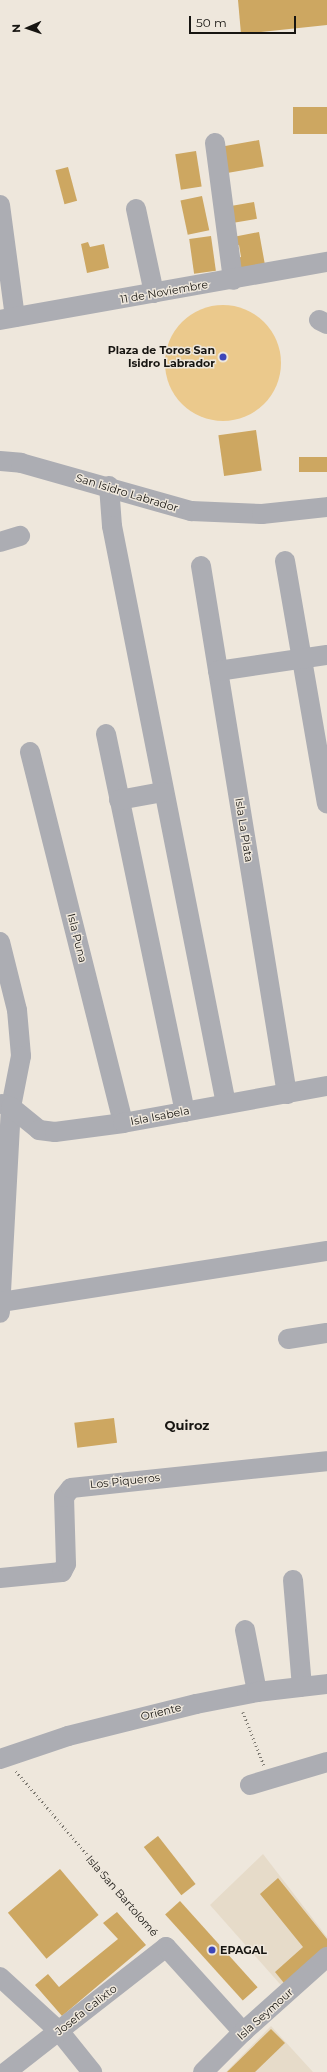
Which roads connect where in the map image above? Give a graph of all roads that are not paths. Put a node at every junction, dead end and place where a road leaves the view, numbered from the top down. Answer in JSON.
{"nodes":[{"id":1,"x":215,"y":143,"type":"dead end"},
{"id":2,"x":0,"y":205,"type":"edge"},
{"id":3,"x":136,"y":209,"type":"dead end"},
{"id":4,"x":327,"y":262,"type":"edge"},
{"id":5,"x":233,"y":280,"type":"junction"},
{"id":6,"x":154,"y":293,"type":"junction"},
{"id":7,"x":7,"y":318,"type":"edge"},
{"id":8,"x":0,"y":461,"type":"edge"},
{"id":9,"x":109,"y":486,"type":"junction"},
{"id":10,"x":327,"y":507,"type":"edge"},
{"id":11,"x":20,"y":536,"type":"dead end"},
{"id":12,"x":0,"y":542,"type":"edge"},
{"id":13,"x":285,"y":561,"type":"dead end"},
{"id":14,"x":201,"y":566,"type":"dead end"},
{"id":15,"x":327,"y":655,"type":"edge"},
{"id":16,"x":302,"y":658,"type":"junction"},
{"id":17,"x":218,"y":671,"type":"junction"},
{"id":18,"x":106,"y":734,"type":"dead end"},
{"id":19,"x":30,"y":752,"type":"dead end"},
{"id":20,"x":163,"y":792,"type":"junction"},
{"id":21,"x":119,"y":800,"type":"junction"},
{"id":22,"x":327,"y":803,"type":"edge"},
{"id":23,"x":0,"y":942,"type":"edge"},
{"id":24,"x":327,"y":1086,"type":"edge"},
{"id":25,"x":288,"y":1094,"type":"junction"},
{"id":26,"x":226,"y":1104,"type":"junction"},
{"id":27,"x":5,"y":1105,"type":"edge"},
{"id":28,"x":185,"y":1112,"type":"junction"},
{"id":29,"x":123,"y":1123,"type":"junction"},
{"id":30,"x":327,"y":1251,"type":"edge"},
{"id":31,"x":0,"y":1308,"type":"edge"},
{"id":32,"x":327,"y":1333,"type":"edge"},
{"id":33,"x":288,"y":1339,"type":"dead end"},
{"id":34,"x":327,"y":1461,"type":"edge"},
{"id":35,"x":0,"y":1578,"type":"edge"},
{"id":36,"x":293,"y":1580,"type":"dead end"},
{"id":37,"x":245,"y":1630,"type":"dead end"},
{"id":38,"x":327,"y":1684,"type":"edge"},
{"id":39,"x":302,"y":1687,"type":"junction"},
{"id":40,"x":257,"y":1692,"type":"junction"},
{"id":41,"x":2,"y":1758,"type":"edge"},
{"id":42,"x":327,"y":1762,"type":"edge"},
{"id":43,"x":250,"y":1785,"type":"dead end"},
{"id":44,"x":166,"y":1947,"type":"joint"},
{"id":45,"x":327,"y":1957,"type":"edge"},
{"id":46,"x":0,"y":1977,"type":"edge"},
{"id":47,"x":59,"y":2031,"type":"junction"},
{"id":48,"x":243,"y":2032,"type":"junction"},
{"id":49,"x":6,"y":2072,"type":"edge"},
{"id":50,"x":92,"y":2072,"type":"edge"},
{"id":51,"x":203,"y":2072,"type":"edge"}],
"edges":[{"from":1,"to":5,"type":"street"},
{"from":2,"to":7,"type":"street"},
{"from":3,"to":6,"type":"street"},
{"from":4,"to":5,"type":"street","name":"11 de Noviembre"},
{"from":5,"to":6,"type":"street","name":"11 de Noviembre"},
{"from":6,"to":7,"type":"street","name":"11 de Noviembre"},
{"from":8,"to":9,"type":"street","name":"San Isidro Labrador"},
{"from":9,"to":10,"type":"street","name":"San Isidro Labrador"},
{"from":9,"to":20,"type":"street"},
{"from":11,"to":12,"type":"street"},
{"from":13,"to":16,"type":"street"},
{"from":14,"to":17,"type":"street","name":"Isla La Plata"},
{"from":15,"to":16,"type":"street"},
{"from":16,"to":17,"type":"street"},
{"from":16,"to":22,"type":"street"},
{"from":17,"to":25,"type":"street","name":"Isla La Plata"},
{"from":18,"to":21,"type":"street"},
{"from":19,"to":29,"type":"street","name":"Isla Puna"},
{"from":20,"to":21,"type":"street"},
{"from":20,"to":26,"type":"street"},
{"from":21,"to":28,"type":"street"},
{"from":23,"to":27,"type":"street"},
{"from":24,"to":25,"type":"street","name":"Isla Isabela"},
{"from":25,"to":26,"type":"street","name":"Isla Isabela"},
{"from":26,"to":28,"type":"street","name":"Isla Isabela"},
{"from":27,"to":29,"type":"street","name":"Isla Isabela"},
{"from":27,"to":31,"type":"street"},
{"from":28,"to":29,"type":"street","name":"Isla Isabela"},
{"from":30,"to":31,"type":"street"},
{"from":32,"to":33,"type":"street"},
{"from":34,"to":35,"type":"street","name":"Los Piqueros"},
{"from":36,"to":39,"type":"street"},
{"from":37,"to":40,"type":"street"},
{"from":38,"to":39,"type":"street","name":"Oriente"},
{"from":39,"to":40,"type":"street","name":"Oriente"},
{"from":40,"to":41,"type":"street","name":"Oriente"},
{"from":42,"to":43,"type":"street"},
{"from":44,"to":47,"type":"street","name":"Josefa Calixto"},
{"from":44,"to":48,"type":"street","name":"Isla San Bartolomé"},
{"from":45,"to":48,"type":"street","name":"Isla Seymour"},
{"from":46,"to":47,"type":"street"},
{"from":47,"to":49,"type":"street","name":"Josefa Calixto"},
{"from":47,"to":50,"type":"street"},
{"from":48,"to":51,"type":"street","name":"Isla Seymour"}]}
